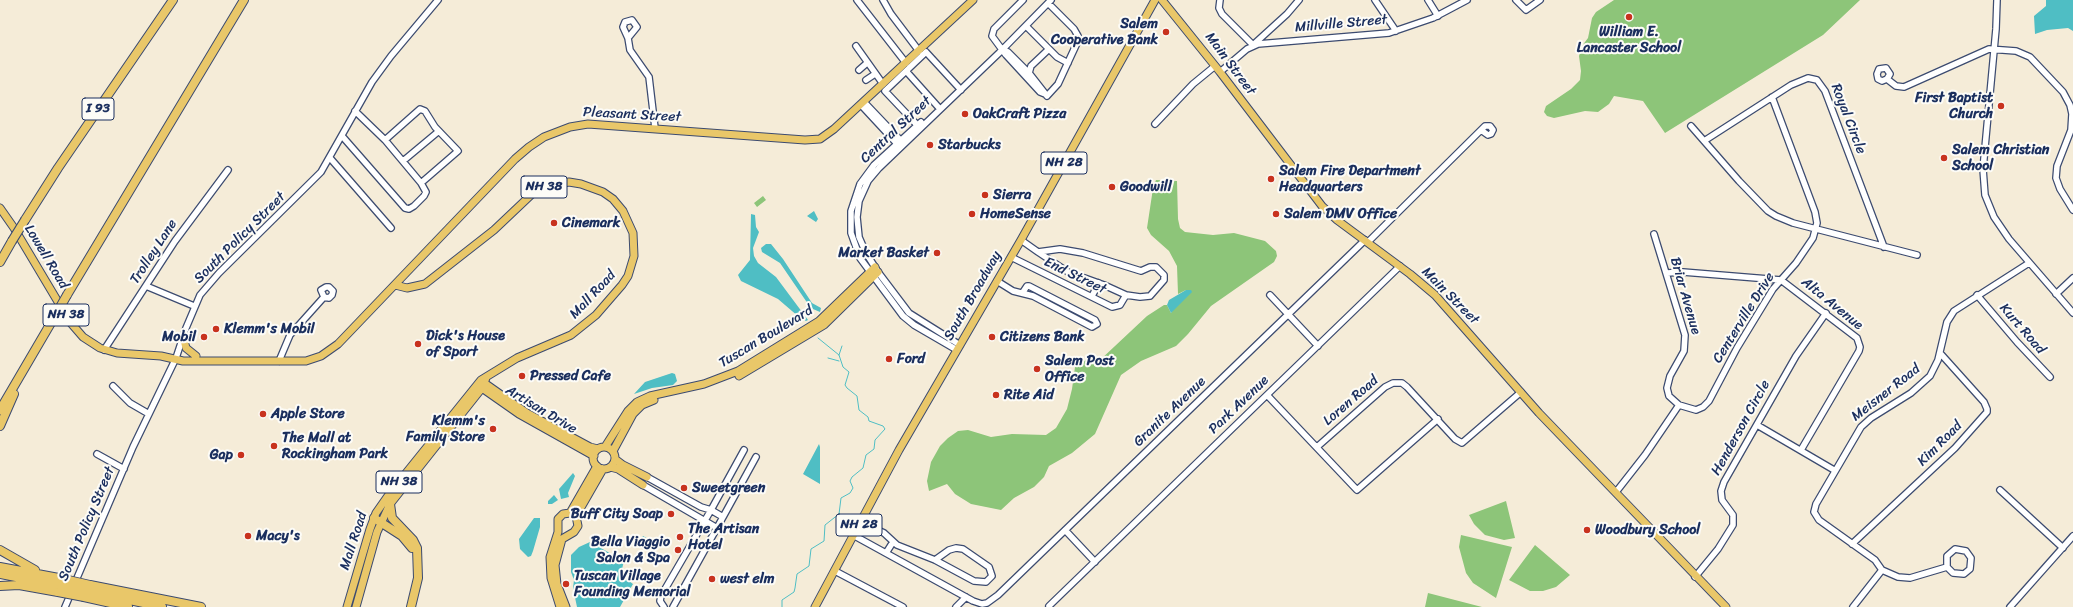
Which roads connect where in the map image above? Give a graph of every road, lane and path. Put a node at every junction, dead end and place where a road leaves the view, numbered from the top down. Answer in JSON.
{"nodes":[{"id":1,"x":174,"y":0,"type":"edge"},
{"id":2,"x":244,"y":0,"type":"edge"},
{"id":3,"x":438,"y":0,"type":"edge"},
{"id":4,"x":857,"y":0,"type":"edge"},
{"id":5,"x":884,"y":0,"type":"edge"},
{"id":6,"x":973,"y":0,"type":"edge"},
{"id":7,"x":1023,"y":0,"type":"edge"},
{"id":8,"x":1155,"y":0,"type":"edge"},
{"id":9,"x":1162,"y":0,"type":"edge"},
{"id":10,"x":1220,"y":0,"type":"edge"},
{"id":11,"x":1299,"y":0,"type":"edge"},
{"id":12,"x":1375,"y":0,"type":"edge"},
{"id":13,"x":1428,"y":0,"type":"edge"},
{"id":14,"x":1467,"y":0,"type":"edge"},
{"id":15,"x":1540,"y":0,"type":"edge"},
{"id":16,"x":1997,"y":0,"type":"edge"},
{"id":17,"x":1050,"y":1,"type":"edge"},
{"id":18,"x":1519,"y":1,"type":"edge"},
{"id":19,"x":1438,"y":16,"type":"junction"},
{"id":20,"x":1026,"y":26,"type":"junction"},
{"id":21,"x":1396,"y":31,"type":"junction"},
{"id":22,"x":628,"y":38,"type":"dead end"},
{"id":23,"x":1253,"y":45,"type":"junction"},
{"id":24,"x":856,"y":46,"type":"dead end"},
{"id":25,"x":1002,"y":49,"type":"junction"},
{"id":26,"x":1049,"y":49,"type":"junction"},
{"id":27,"x":1994,"y":49,"type":"junction"},
{"id":28,"x":922,"y":51,"type":"junction"},
{"id":29,"x":867,"y":63,"type":"junction"},
{"id":30,"x":906,"y":63,"type":"junction"},
{"id":31,"x":1068,"y":63,"type":"junction"},
{"id":32,"x":1031,"y":66,"type":"junction"},
{"id":33,"x":1215,"y":66,"type":"junction"},
{"id":34,"x":1024,"y":68,"type":"junction"},
{"id":35,"x":859,"y":70,"type":"dead end"},
{"id":36,"x":906,"y":71,"type":"junction"},
{"id":37,"x":1220,"y":72,"type":"junction"},
{"id":38,"x":875,"y":74,"type":"junction"},
{"id":39,"x":1029,"y":74,"type":"junction"},
{"id":40,"x":1887,"y":79,"type":"dead end"},
{"id":41,"x":866,"y":80,"type":"dead end"},
{"id":42,"x":884,"y":87,"type":"junction"},
{"id":43,"x":960,"y":88,"type":"junction"},
{"id":44,"x":1046,"y":95,"type":"junction"},
{"id":45,"x":1772,"y":97,"type":"junction"},
{"id":46,"x":863,"y":103,"type":"junction"},
{"id":47,"x":939,"y":108,"type":"junction"},
{"id":48,"x":356,"y":111,"type":"junction"},
{"id":49,"x":1155,"y":124,"type":"dead end"},
{"id":50,"x":1691,"y":126,"type":"dead end"},
{"id":51,"x":919,"y":127,"type":"junction"},
{"id":52,"x":655,"y":128,"type":"junction"},
{"id":53,"x":1481,"y":130,"type":"dead end"},
{"id":54,"x":439,"y":131,"type":"junction"},
{"id":55,"x":342,"y":136,"type":"junction"},
{"id":56,"x":385,"y":140,"type":"junction"},
{"id":57,"x":1704,"y":141,"type":"junction"},
{"id":58,"x":901,"y":144,"type":"junction"},
{"id":59,"x":330,"y":158,"type":"junction"},
{"id":60,"x":403,"y":162,"type":"junction"},
{"id":61,"x":228,"y":170,"type":"dead end"},
{"id":62,"x":422,"y":183,"type":"junction"},
{"id":63,"x":0,"y":208,"type":"edge"},
{"id":64,"x":2073,"y":210,"type":"edge"},
{"id":65,"x":391,"y":228,"type":"dead end"},
{"id":66,"x":1816,"y":229,"type":"junction"},
{"id":67,"x":1654,"y":234,"type":"dead end"},
{"id":68,"x":1021,"y":240,"type":"junction"},
{"id":69,"x":1366,"y":241,"type":"junction"},
{"id":70,"x":1884,"y":248,"type":"junction"},
{"id":71,"x":1038,"y":252,"type":"junction"},
{"id":72,"x":1917,"y":255,"type":"dead end"},
{"id":73,"x":1011,"y":257,"type":"junction"},
{"id":74,"x":0,"y":262,"type":"edge"},
{"id":75,"x":2029,"y":264,"type":"junction"},
{"id":76,"x":1400,"y":266,"type":"junction"},
{"id":77,"x":874,"y":272,"type":"junction"},
{"id":78,"x":1667,"y":273,"type":"junction"},
{"id":79,"x":2073,"y":278,"type":"edge"},
{"id":80,"x":1781,"y":280,"type":"junction"},
{"id":81,"x":997,"y":281,"type":"junction"},
{"id":82,"x":1099,"y":283,"type":"junction"},
{"id":83,"x":395,"y":285,"type":"junction"},
{"id":84,"x":146,"y":286,"type":"junction"},
{"id":85,"x":1023,"y":292,"type":"junction"},
{"id":86,"x":2056,"y":294,"type":"junction"},
{"id":87,"x":1126,"y":295,"type":"junction"},
{"id":88,"x":1270,"y":295,"type":"dead end"},
{"id":89,"x":1977,"y":295,"type":"junction"},
{"id":90,"x":1092,"y":296,"type":"junction"},
{"id":91,"x":324,"y":297,"type":"dead end"},
{"id":92,"x":194,"y":306,"type":"junction"},
{"id":93,"x":1826,"y":313,"type":"junction"},
{"id":94,"x":2073,"y":313,"type":"edge"},
{"id":95,"x":1289,"y":314,"type":"junction"},
{"id":96,"x":183,"y":336,"type":"junction"},
{"id":97,"x":1318,"y":346,"type":"junction"},
{"id":98,"x":958,"y":347,"type":"junction"},
{"id":99,"x":104,"y":350,"type":"junction"},
{"id":100,"x":1940,"y":353,"type":"junction"},
{"id":101,"x":31,"y":356,"type":"junction"},
{"id":102,"x":196,"y":356,"type":"junction"},
{"id":103,"x":176,"y":358,"type":"junction"},
{"id":104,"x":256,"y":360,"type":"junction"},
{"id":105,"x":279,"y":361,"type":"junction"},
{"id":106,"x":2050,"y":377,"type":"dead end"},
{"id":107,"x":482,"y":383,"type":"junction"},
{"id":108,"x":113,"y":386,"type":"dead end"},
{"id":109,"x":1520,"y":392,"type":"junction"},
{"id":110,"x":1267,"y":395,"type":"junction"},
{"id":111,"x":1679,"y":405,"type":"junction"},
{"id":112,"x":0,"y":410,"type":"edge"},
{"id":113,"x":149,"y":414,"type":"junction"},
{"id":114,"x":1438,"y":419,"type":"junction"},
{"id":115,"x":1757,"y":425,"type":"junction"},
{"id":116,"x":0,"y":426,"type":"edge"},
{"id":117,"x":1316,"y":448,"type":"junction"},
{"id":118,"x":744,"y":450,"type":"dead end"},
{"id":119,"x":1801,"y":450,"type":"junction"},
{"id":120,"x":599,"y":451,"type":"junction"},
{"id":121,"x":613,"y":451,"type":"junction"},
{"id":122,"x":97,"y":454,"type":"dead end"},
{"id":123,"x":756,"y":457,"type":"dead end"},
{"id":124,"x":615,"y":459,"type":"junction"},
{"id":125,"x":114,"y":465,"type":"junction"},
{"id":126,"x":604,"y":467,"type":"junction"},
{"id":127,"x":124,"y":470,"type":"junction"},
{"id":128,"x":1834,"y":470,"type":"junction"},
{"id":129,"x":647,"y":477,"type":"joint"},
{"id":130,"x":120,"y":478,"type":"junction"},
{"id":131,"x":643,"y":485,"type":"joint"},
{"id":132,"x":2000,"y":490,"type":"dead end"},
{"id":133,"x":1616,"y":492,"type":"junction"},
{"id":134,"x":390,"y":504,"type":"junction"},
{"id":135,"x":711,"y":510,"type":"junction"},
{"id":136,"x":573,"y":514,"type":"junction"},
{"id":137,"x":723,"y":517,"type":"junction"},
{"id":138,"x":377,"y":520,"type":"junction"},
{"id":139,"x":704,"y":520,"type":"junction"},
{"id":140,"x":860,"y":522,"type":"junction"},
{"id":141,"x":558,"y":526,"type":"junction"},
{"id":142,"x":717,"y":528,"type":"junction"},
{"id":143,"x":1065,"y":530,"type":"junction"},
{"id":144,"x":572,"y":533,"type":"junction"},
{"id":145,"x":853,"y":535,"type":"junction"},
{"id":146,"x":2073,"y":536,"type":"edge"},
{"id":147,"x":893,"y":542,"type":"junction"},
{"id":148,"x":1852,"y":544,"type":"junction"},
{"id":149,"x":2063,"y":548,"type":"junction"},
{"id":150,"x":0,"y":550,"type":"edge"},
{"id":151,"x":886,"y":553,"type":"junction"},
{"id":152,"x":935,"y":560,"type":"junction"},
{"id":153,"x":419,"y":561,"type":"junction"},
{"id":154,"x":1095,"y":562,"type":"junction"},
{"id":155,"x":0,"y":567,"type":"edge"},
{"id":156,"x":1947,"y":567,"type":"junction"},
{"id":157,"x":1882,"y":570,"type":"junction"},
{"id":158,"x":835,"y":571,"type":"junction"},
{"id":159,"x":0,"y":574,"type":"edge"},
{"id":160,"x":46,"y":576,"type":"junction"},
{"id":161,"x":1695,"y":577,"type":"junction"},
{"id":162,"x":0,"y":586,"type":"edge"},
{"id":163,"x":61,"y":586,"type":"junction"},
{"id":164,"x":87,"y":591,"type":"junction"},
{"id":165,"x":966,"y":597,"type":"junction"},
{"id":166,"x":1049,"y":606,"type":"edge"},
{"id":167,"x":65,"y":607,"type":"edge"},
{"id":168,"x":128,"y":607,"type":"edge"},
{"id":169,"x":162,"y":607,"type":"edge"},
{"id":170,"x":201,"y":607,"type":"edge"},
{"id":171,"x":347,"y":607,"type":"edge"},
{"id":172,"x":356,"y":607,"type":"edge"},
{"id":173,"x":411,"y":607,"type":"edge"},
{"id":174,"x":560,"y":607,"type":"edge"},
{"id":175,"x":566,"y":607,"type":"edge"},
{"id":176,"x":664,"y":607,"type":"edge"},
{"id":177,"x":674,"y":607,"type":"edge"},
{"id":178,"x":815,"y":607,"type":"edge"},
{"id":179,"x":903,"y":607,"type":"edge"},
{"id":180,"x":956,"y":607,"type":"edge"},
{"id":181,"x":1726,"y":607,"type":"edge"},
{"id":182,"x":1853,"y":607,"type":"edge"},
{"id":183,"x":2010,"y":607,"type":"edge"}],
"edges":[{"from":1,"to":74,"type":"highway","number":"I 93","bridge":true},
{"from":2,"to":101,"type":"highway","bridge":true},
{"from":3,"to":48,"type":"street","name":"South Policy Street"},
{"from":4,"to":30,"type":"street"},
{"from":5,"to":28,"type":"street"},
{"from":6,"to":28,"type":"main road","name":"Pleasant Street"},
{"from":7,"to":25,"type":"street"},
{"from":8,"to":68,"type":"main road","name":"South Broadway","number":"NH 28"},
{"from":9,"to":33,"type":"main road","name":"Main Street"},
{"from":10,"to":23,"type":"street"},
{"from":11,"to":23,"type":"street"},
{"from":12,"to":21,"type":"street"},
{"from":13,"to":19,"type":"street"},
{"from":14,"to":19,"type":"street","name":"Millville Street"},
{"from":15,"to":18,"type":"street"},
{"from":16,"to":27,"type":"street"},
{"from":17,"to":20,"type":"street","name":"Central Street"},
{"from":17,"to":31,"type":"street"},
{"from":19,"to":21,"type":"street","name":"Millville Street"},
{"from":20,"to":25,"type":"street","name":"Central Street"},
{"from":20,"to":26,"type":"street"},
{"from":21,"to":23,"type":"street","name":"Millville Street"},
{"from":22,"to":52,"type":"street"},
{"from":23,"to":37,"type":"street"},
{"from":24,"to":29,"type":"street"},
{"from":25,"to":34,"type":"street"},
{"from":25,"to":43,"type":"street","name":"Central Street"},
{"from":25,"to":44,"type":"street"},
{"from":26,"to":31,"type":"street"},
{"from":26,"to":32,"type":"street"},
{"from":27,"to":40,"type":"street"},
{"from":27,"to":64,"type":"street"},
{"from":27,"to":75,"type":"street"},
{"from":28,"to":30,"type":"main road","name":"Pleasant Street"},
{"from":28,"to":36,"type":"street"},
{"from":28,"to":43,"type":"street"},
{"from":29,"to":35,"type":"street"},
{"from":29,"to":38,"type":"street"},
{"from":30,"to":42,"type":"main road","name":"Pleasant Street"},
{"from":31,"to":44,"type":"street"},
{"from":32,"to":34,"type":"street"},
{"from":32,"to":39,"type":"street"},
{"from":33,"to":37,"type":"main road","name":"Main Street"},
{"from":33,"to":49,"type":"street"},
{"from":34,"to":39,"type":"street"},
{"from":36,"to":42,"type":"street"},
{"from":36,"to":47,"type":"street"},
{"from":37,"to":69,"type":"main road","name":"Main Street"},
{"from":38,"to":41,"type":"street"},
{"from":38,"to":42,"type":"street"},
{"from":39,"to":44,"type":"street"},
{"from":42,"to":46,"type":"main road","name":"Pleasant Street"},
{"from":42,"to":51,"type":"street"},
{"from":43,"to":47,"type":"street","name":"Central Street"},
{"from":45,"to":57,"type":"street","name":"Royal Circle"},
{"from":45,"to":66,"type":"street","name":"Centerville Drive"},
{"from":45,"to":70,"type":"street","name":"Royal Circle"},
{"from":46,"to":52,"type":"main road","name":"Pleasant Street"},
{"from":46,"to":58,"type":"street"},
{"from":47,"to":51,"type":"street","name":"Central Street"},
{"from":48,"to":55,"type":"street","name":"South Policy Street"},
{"from":48,"to":56,"type":"street"},
{"from":50,"to":57,"type":"street"},
{"from":51,"to":58,"type":"street","name":"Central Street"},
{"from":52,"to":83,"type":"main road","name":"Pleasant Street"},
{"from":53,"to":69,"type":"street","name":"Granite Avenue"},
{"from":54,"to":56,"type":"street"},
{"from":54,"to":60,"type":"street"},
{"from":54,"to":62,"type":"street"},
{"from":55,"to":59,"type":"street","name":"South Policy Street"},
{"from":55,"to":62,"type":"street"},
{"from":56,"to":60,"type":"street"},
{"from":57,"to":66,"type":"street"},
{"from":58,"to":77,"type":"street","name":"Central Street"},
{"from":59,"to":65,"type":"street"},
{"from":59,"to":92,"type":"street","name":"South Policy Street"},
{"from":60,"to":62,"type":"street"},
{"from":61,"to":84,"type":"street","name":"Trolley Lane"},
{"from":63,"to":99,"type":"main road","name":"Lowell Road","number":"NH 38"},
{"from":66,"to":70,"type":"street"},
{"from":66,"to":80,"type":"street","name":"Centerville Drive"},
{"from":67,"to":78,"type":"street","name":"Briar Avenue"},
{"from":68,"to":71,"type":"street"},
{"from":68,"to":73,"type":"main road","name":"South Broadway","number":"NH 28"},
{"from":69,"to":76,"type":"main road","name":"Main Street"},
{"from":69,"to":95,"type":"street","name":"Granite Avenue"},
{"from":70,"to":72,"type":"street"},
{"from":71,"to":82,"type":"street"},
{"from":71,"to":87,"type":"street"},
{"from":73,"to":81,"type":"main road","name":"South Broadway","number":"NH 28"},
{"from":73,"to":90,"type":"street","name":"End Street"},
{"from":75,"to":86,"type":"street"},
{"from":75,"to":89,"type":"street","name":"Meisner Road"},
{"from":76,"to":97,"type":"street","name":"Park Avenue"},
{"from":76,"to":109,"type":"main road","name":"Main Street"},
{"from":77,"to":98,"type":"street","name":"Central Street"},
{"from":77,"to":120,"type":"main road","name":"Tuscan Boulevard"},
{"from":77,"to":121,"type":"main road","name":"Tuscan Boulevard"},
{"from":78,"to":80,"type":"street","name":"Alta Avenue"},
{"from":78,"to":111,"type":"street","name":"Briar Avenue"},
{"from":79,"to":86,"type":"street"},
{"from":80,"to":93,"type":"street","name":"Alta Avenue"},
{"from":80,"to":111,"type":"street","name":"Centerville Drive"},
{"from":81,"to":85,"type":"street"},
{"from":81,"to":98,"type":"main road","name":"South Broadway","number":"NH 28"},
{"from":82,"to":87,"type":"street"},
{"from":82,"to":90,"type":"street"},
{"from":83,"to":105,"type":"main road","name":"Pleasant Street","number":"NH 38"},
{"from":83,"to":107,"type":"main road","name":"Mall Road","number":"NH 38"},
{"from":84,"to":92,"type":"street"},
{"from":84,"to":99,"type":"street","name":"Trolley Lane"},
{"from":85,"to":85,"type":"street"},
{"from":86,"to":94,"type":"street"},
{"from":87,"to":90,"type":"street","name":"End Street"},
{"from":88,"to":95,"type":"street"},
{"from":89,"to":100,"type":"street","name":"Meisner Road"},
{"from":89,"to":106,"type":"street","name":"Kurt Road"},
{"from":91,"to":105,"type":"street"},
{"from":92,"to":96,"type":"street","name":"South Policy Street"},
{"from":93,"to":115,"type":"street","name":"Henderson Circle"},
{"from":93,"to":119,"type":"street","name":"Alta Avenue"},
{"from":95,"to":97,"type":"street"},
{"from":95,"to":143,"type":"street","name":"Granite Avenue"},
{"from":96,"to":102,"type":"main road"},
{"from":96,"to":103,"type":"street","name":"South Policy Street"},
{"from":97,"to":110,"type":"street","name":"Park Avenue"},
{"from":98,"to":140,"type":"main road","name":"South Broadway","number":"NH 28"},
{"from":99,"to":103,"type":"main road","name":"Lowell Road","number":"NH 38"},
{"from":100,"to":128,"type":"street","name":"Meisner Road"},
{"from":100,"to":148,"type":"street","name":"Kim Road"},
{"from":101,"to":112,"type":"highway"},
{"from":101,"to":116,"type":"highway"},
{"from":102,"to":103,"type":"main road","name":"Pleasant Street","number":"NH 38"},
{"from":102,"to":104,"type":"main road","name":"Pleasant Street","number":"NH 38"},
{"from":103,"to":104,"type":"main road","name":"Pleasant Street","number":"NH 38"},
{"from":103,"to":113,"type":"street","name":"South Policy Street"},
{"from":104,"to":105,"type":"main road","name":"Pleasant Street","number":"NH 38"},
{"from":107,"to":120,"type":"main road","name":"Artisan Drive"},
{"from":107,"to":134,"type":"main road","name":"Mall Road","number":"NH 38"},
{"from":107,"to":138,"type":"main road","name":"Mall Road","number":"NH 38"},
{"from":108,"to":113,"type":"street"},
{"from":109,"to":114,"type":"street"},
{"from":109,"to":133,"type":"main road","name":"Main Street"},
{"from":110,"to":117,"type":"street"},
{"from":110,"to":154,"type":"street","name":"Park Avenue"},
{"from":111,"to":133,"type":"street"},
{"from":113,"to":127,"type":"street","name":"South Policy Street"},
{"from":114,"to":117,"type":"street","name":"Loren Road"},
{"from":114,"to":117,"type":"street"},
{"from":115,"to":119,"type":"street"},
{"from":115,"to":161,"type":"street","name":"Henderson Circle"},
{"from":118,"to":135,"type":"street"},
{"from":119,"to":128,"type":"street"},
{"from":120,"to":121,"type":"main road","name":"Artisan Drive"},
{"from":120,"to":126,"type":"main road"},
{"from":121,"to":124,"type":"main road"},
{"from":122,"to":125,"type":"street"},
{"from":123,"to":137,"type":"street"},
{"from":124,"to":126,"type":"main road"},
{"from":124,"to":129,"type":"main road"},
{"from":125,"to":127,"type":"street"},
{"from":125,"to":130,"type":"street"},
{"from":126,"to":131,"type":"main road"},
{"from":126,"to":136,"type":"main road"},
{"from":127,"to":130,"type":"street","name":"South Policy Street"},
{"from":128,"to":148,"type":"street","name":"Meisner Road"},
{"from":129,"to":135,"type":"street"},
{"from":130,"to":167,"type":"street","name":"South Policy Street"},
{"from":131,"to":139,"type":"street"},
{"from":132,"to":149,"type":"street"},
{"from":133,"to":161,"type":"main road","name":"Main Street"},
{"from":134,"to":138,"type":"main road","name":"Mall Road","number":"NH 38"},
{"from":134,"to":153,"type":"highway"},
{"from":135,"to":137,"type":"street"},
{"from":135,"to":139,"type":"street"},
{"from":136,"to":141,"type":"main road"},
{"from":136,"to":144,"type":"main road"},
{"from":137,"to":142,"type":"street"},
{"from":138,"to":153,"type":"highway"},
{"from":138,"to":171,"type":"main road","name":"Mall Road","number":"NH 38"},
{"from":138,"to":172,"type":"main road","name":"Mall Road","number":"NH 38"},
{"from":139,"to":142,"type":"street"},
{"from":139,"to":176,"type":"street"},
{"from":140,"to":145,"type":"main road","name":"South Broadway","number":"NH 28"},
{"from":140,"to":147,"type":"street"},
{"from":141,"to":144,"type":"main road"},
{"from":141,"to":174,"type":"main road"},
{"from":142,"to":177,"type":"street"},
{"from":143,"to":154,"type":"street"},
{"from":143,"to":165,"type":"street","name":"Granite Avenue"},
{"from":144,"to":175,"type":"main road"},
{"from":145,"to":151,"type":"street"},
{"from":145,"to":158,"type":"main road","name":"South Broadway","number":"NH 28"},
{"from":146,"to":149,"type":"street"},
{"from":147,"to":151,"type":"street"},
{"from":147,"to":152,"type":"street"},
{"from":148,"to":157,"type":"street","name":"Meisner Road"},
{"from":149,"to":183,"type":"street"},
{"from":150,"to":160,"type":"highway"},
{"from":151,"to":165,"type":"street"},
{"from":152,"to":152,"type":"street"},
{"from":153,"to":173,"type":"highway"},
{"from":154,"to":166,"type":"street","name":"Park Avenue"},
{"from":155,"to":160,"type":"highway"},
{"from":156,"to":156,"type":"street"},
{"from":156,"to":157,"type":"street"},
{"from":157,"to":182,"type":"street"},
{"from":158,"to":178,"type":"main road","name":"South Broadway","number":"NH 28"},
{"from":158,"to":179,"type":"street"},
{"from":159,"to":163,"type":"highway"},
{"from":160,"to":163,"type":"highway"},
{"from":161,"to":181,"type":"main road","name":"Main Street"},
{"from":162,"to":163,"type":"highway"},
{"from":163,"to":164,"type":"highway","bridge":true},
{"from":163,"to":164,"type":"highway","bridge":true},
{"from":164,"to":168,"type":"highway"},
{"from":164,"to":169,"type":"highway"},
{"from":164,"to":170,"type":"highway"},
{"from":165,"to":180,"type":"street"}]}
